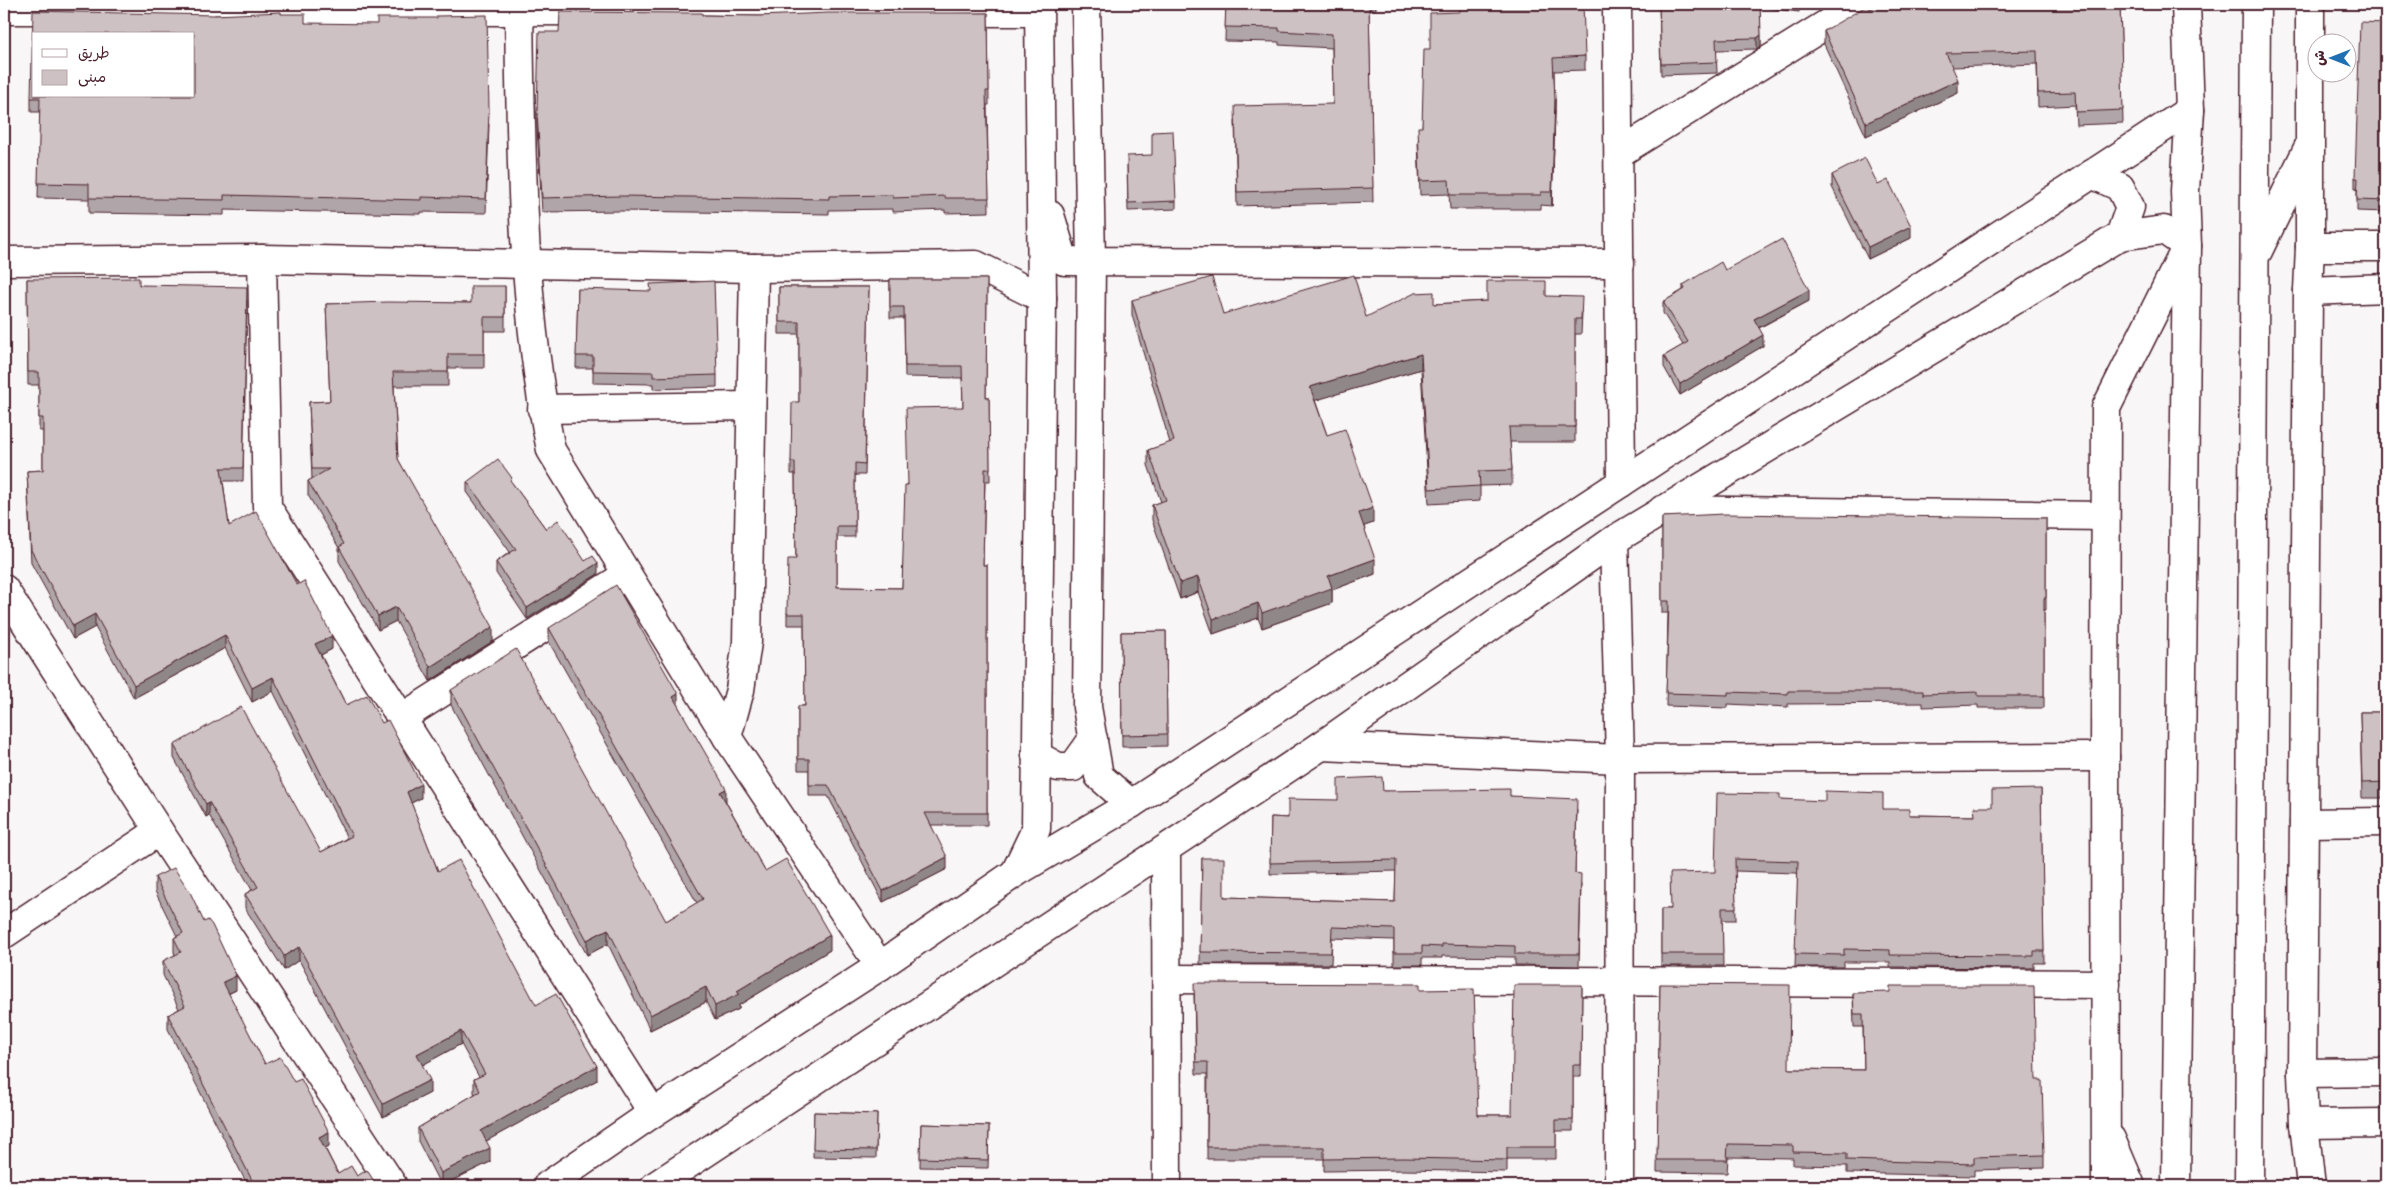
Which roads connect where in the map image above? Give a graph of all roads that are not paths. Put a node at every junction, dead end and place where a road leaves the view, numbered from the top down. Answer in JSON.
{"nodes":[{"id":1,"x":1086,"y":4,"type":"edge"},
{"id":2,"x":1617,"y":4,"type":"edge"},
{"id":3,"x":1859,"y":4,"type":"edge"},
{"id":4,"x":2186,"y":4,"type":"edge"},
{"id":5,"x":2256,"y":4,"type":"edge"},
{"id":6,"x":2310,"y":4,"type":"edge"},
{"id":7,"x":519,"y":8,"type":"edge"},
{"id":8,"x":1039,"y":8,"type":"edge"},
{"id":9,"x":4,"y":10,"type":"edge"},
{"id":10,"x":2190,"y":110,"type":"junction"},
{"id":11,"x":2310,"y":144,"type":"junction"},
{"id":12,"x":1619,"y":152,"type":"junction"},
{"id":13,"x":2092,"y":174,"type":"junction"},
{"id":14,"x":1041,"y":187,"type":"junction"},
{"id":15,"x":2120,"y":236,"type":"junction"},
{"id":16,"x":2187,"y":246,"type":"junction"},
{"id":17,"x":2310,"y":247,"type":"junction"},
{"id":18,"x":2386,"y":247,"type":"edge"},
{"id":19,"x":2255,"y":256,"type":"junction"},
{"id":20,"x":262,"y":259,"type":"junction"},
{"id":21,"x":4,"y":260,"type":"edge"},
{"id":22,"x":1091,"y":261,"type":"junction"},
{"id":23,"x":1620,"y":263,"type":"junction"},
{"id":24,"x":525,"y":264,"type":"junction"},
{"id":25,"x":754,"y":268,"type":"junction"},
{"id":26,"x":2386,"y":288,"type":"edge"},
{"id":27,"x":2308,"y":290,"type":"junction"},
{"id":28,"x":1042,"y":298,"type":"junction"},
{"id":29,"x":751,"y":406,"type":"junction"},
{"id":30,"x":542,"y":409,"type":"junction"},
{"id":31,"x":1622,"y":483,"type":"junction"},
{"id":32,"x":1662,"y":510,"type":"junction"},
{"id":33,"x":2106,"y":516,"type":"junction"},
{"id":34,"x":1614,"y":540,"type":"junction"},
{"id":35,"x":626,"y":575,"type":"junction"},
{"id":36,"x":4,"y":589,"type":"edge"},
{"id":37,"x":400,"y":718,"type":"junction"},
{"id":38,"x":727,"y":737,"type":"junction"},
{"id":39,"x":1093,"y":739,"type":"junction"},
{"id":40,"x":1321,"y":746,"type":"junction"},
{"id":41,"x":1036,"y":755,"type":"junction"},
{"id":42,"x":2105,"y":757,"type":"junction"},
{"id":43,"x":1620,"y":759,"type":"junction"},
{"id":44,"x":1131,"y":804,"type":"junction"},
{"id":45,"x":2386,"y":822,"type":"edge"},
{"id":46,"x":2304,"y":823,"type":"junction"},
{"id":47,"x":158,"y":831,"type":"junction"},
{"id":48,"x":1166,"y":850,"type":"junction"},
{"id":49,"x":1015,"y":872,"type":"junction"},
{"id":50,"x":4,"y":934,"type":"edge"},
{"id":51,"x":880,"y":966,"type":"junction"},
{"id":52,"x":1168,"y":980,"type":"junction"},
{"id":53,"x":1621,"y":982,"type":"junction"},
{"id":54,"x":2106,"y":984,"type":"junction"},
{"id":55,"x":2386,"y":1072,"type":"edge"},
{"id":56,"x":2302,"y":1073,"type":"junction"},
{"id":57,"x":654,"y":1113,"type":"junction"},
{"id":58,"x":2386,"y":1123,"type":"edge"},
{"id":59,"x":2304,"y":1124,"type":"junction"},
{"id":60,"x":2106,"y":1126,"type":"junction"},
{"id":61,"x":671,"y":1182,"type":"edge"},
{"id":62,"x":392,"y":1186,"type":"edge"},
{"id":63,"x":547,"y":1186,"type":"edge"},
{"id":64,"x":1168,"y":1186,"type":"edge"},
{"id":65,"x":1619,"y":1186,"type":"edge"},
{"id":66,"x":2106,"y":1186,"type":"edge"},
{"id":67,"x":2131,"y":1186,"type":"edge"},
{"id":68,"x":2176,"y":1186,"type":"edge"},
{"id":69,"x":2249,"y":1186,"type":"edge"},
{"id":70,"x":2311,"y":1186,"type":"edge"}],
"edges":[{"from":1,"to":22,"type":"street"},
{"from":2,"to":12,"type":"street"},
{"from":3,"to":12,"type":"street"},
{"from":4,"to":10,"type":"street"},
{"from":5,"to":19,"type":"street"},
{"from":6,"to":11,"type":"street"},
{"from":7,"to":8,"type":"street"},
{"from":7,"to":9,"type":"street"},
{"from":7,"to":24,"type":"street"},
{"from":8,"to":14,"type":"street"},
{"from":10,"to":13,"type":"street"},
{"from":10,"to":16,"type":"street"},
{"from":11,"to":17,"type":"street"},
{"from":11,"to":19,"type":"street"},
{"from":12,"to":23,"type":"street"},
{"from":13,"to":15,"type":"street"},
{"from":13,"to":31,"type":"street"},
{"from":14,"to":22,"type":"street"},
{"from":14,"to":28,"type":"street"},
{"from":15,"to":16,"type":"street"},
{"from":15,"to":32,"type":"street"},
{"from":16,"to":33,"type":"street"},
{"from":16,"to":68,"type":"street"},
{"from":17,"to":18,"type":"street"},
{"from":17,"to":27,"type":"street"},
{"from":19,"to":69,"type":"street"},
{"from":20,"to":21,"type":"street"},
{"from":20,"to":24,"type":"street"},
{"from":20,"to":37,"type":"street"},
{"from":22,"to":23,"type":"street"},
{"from":22,"to":39,"type":"street"},
{"from":23,"to":31,"type":"street"},
{"from":24,"to":25,"type":"street"},
{"from":24,"to":30,"type":"street"},
{"from":25,"to":28,"type":"street"},
{"from":25,"to":29,"type":"street"},
{"from":26,"to":27,"type":"street"},
{"from":27,"to":46,"type":"street"},
{"from":28,"to":41,"type":"street"},
{"from":29,"to":30,"type":"street"},
{"from":29,"to":38,"type":"street"},
{"from":30,"to":35,"type":"street"},
{"from":31,"to":44,"type":"street"},
{"from":32,"to":33,"type":"street"},
{"from":32,"to":34,"type":"street"},
{"from":33,"to":42,"type":"street"},
{"from":34,"to":40,"type":"street"},
{"from":34,"to":43,"type":"street"},
{"from":35,"to":37,"type":"street"},
{"from":35,"to":38,"type":"street"},
{"from":36,"to":47,"type":"street"},
{"from":37,"to":57,"type":"street"},
{"from":38,"to":51,"type":"street"},
{"from":39,"to":41,"type":"street"},
{"from":39,"to":44,"type":"street"},
{"from":40,"to":43,"type":"street"},
{"from":40,"to":48,"type":"street"},
{"from":41,"to":49,"type":"street"},
{"from":42,"to":43,"type":"street"},
{"from":42,"to":54,"type":"street"},
{"from":43,"to":53,"type":"street"},
{"from":44,"to":49,"type":"street"},
{"from":45,"to":46,"type":"street"},
{"from":46,"to":56,"type":"street"},
{"from":47,"to":50,"type":"street"},
{"from":47,"to":62,"type":"street"},
{"from":48,"to":52,"type":"street"},
{"from":48,"to":61,"type":"street"},
{"from":49,"to":51,"type":"street"},
{"from":51,"to":57,"type":"street"},
{"from":52,"to":53,"type":"street"},
{"from":52,"to":64,"type":"street"},
{"from":53,"to":54,"type":"street"},
{"from":53,"to":65,"type":"street"},
{"from":54,"to":60,"type":"street"},
{"from":55,"to":56,"type":"street"},
{"from":56,"to":59,"type":"street"},
{"from":57,"to":63,"type":"street"},
{"from":58,"to":59,"type":"street"},
{"from":59,"to":70,"type":"street"},
{"from":60,"to":66,"type":"street"},
{"from":60,"to":67,"type":"street"}]}
